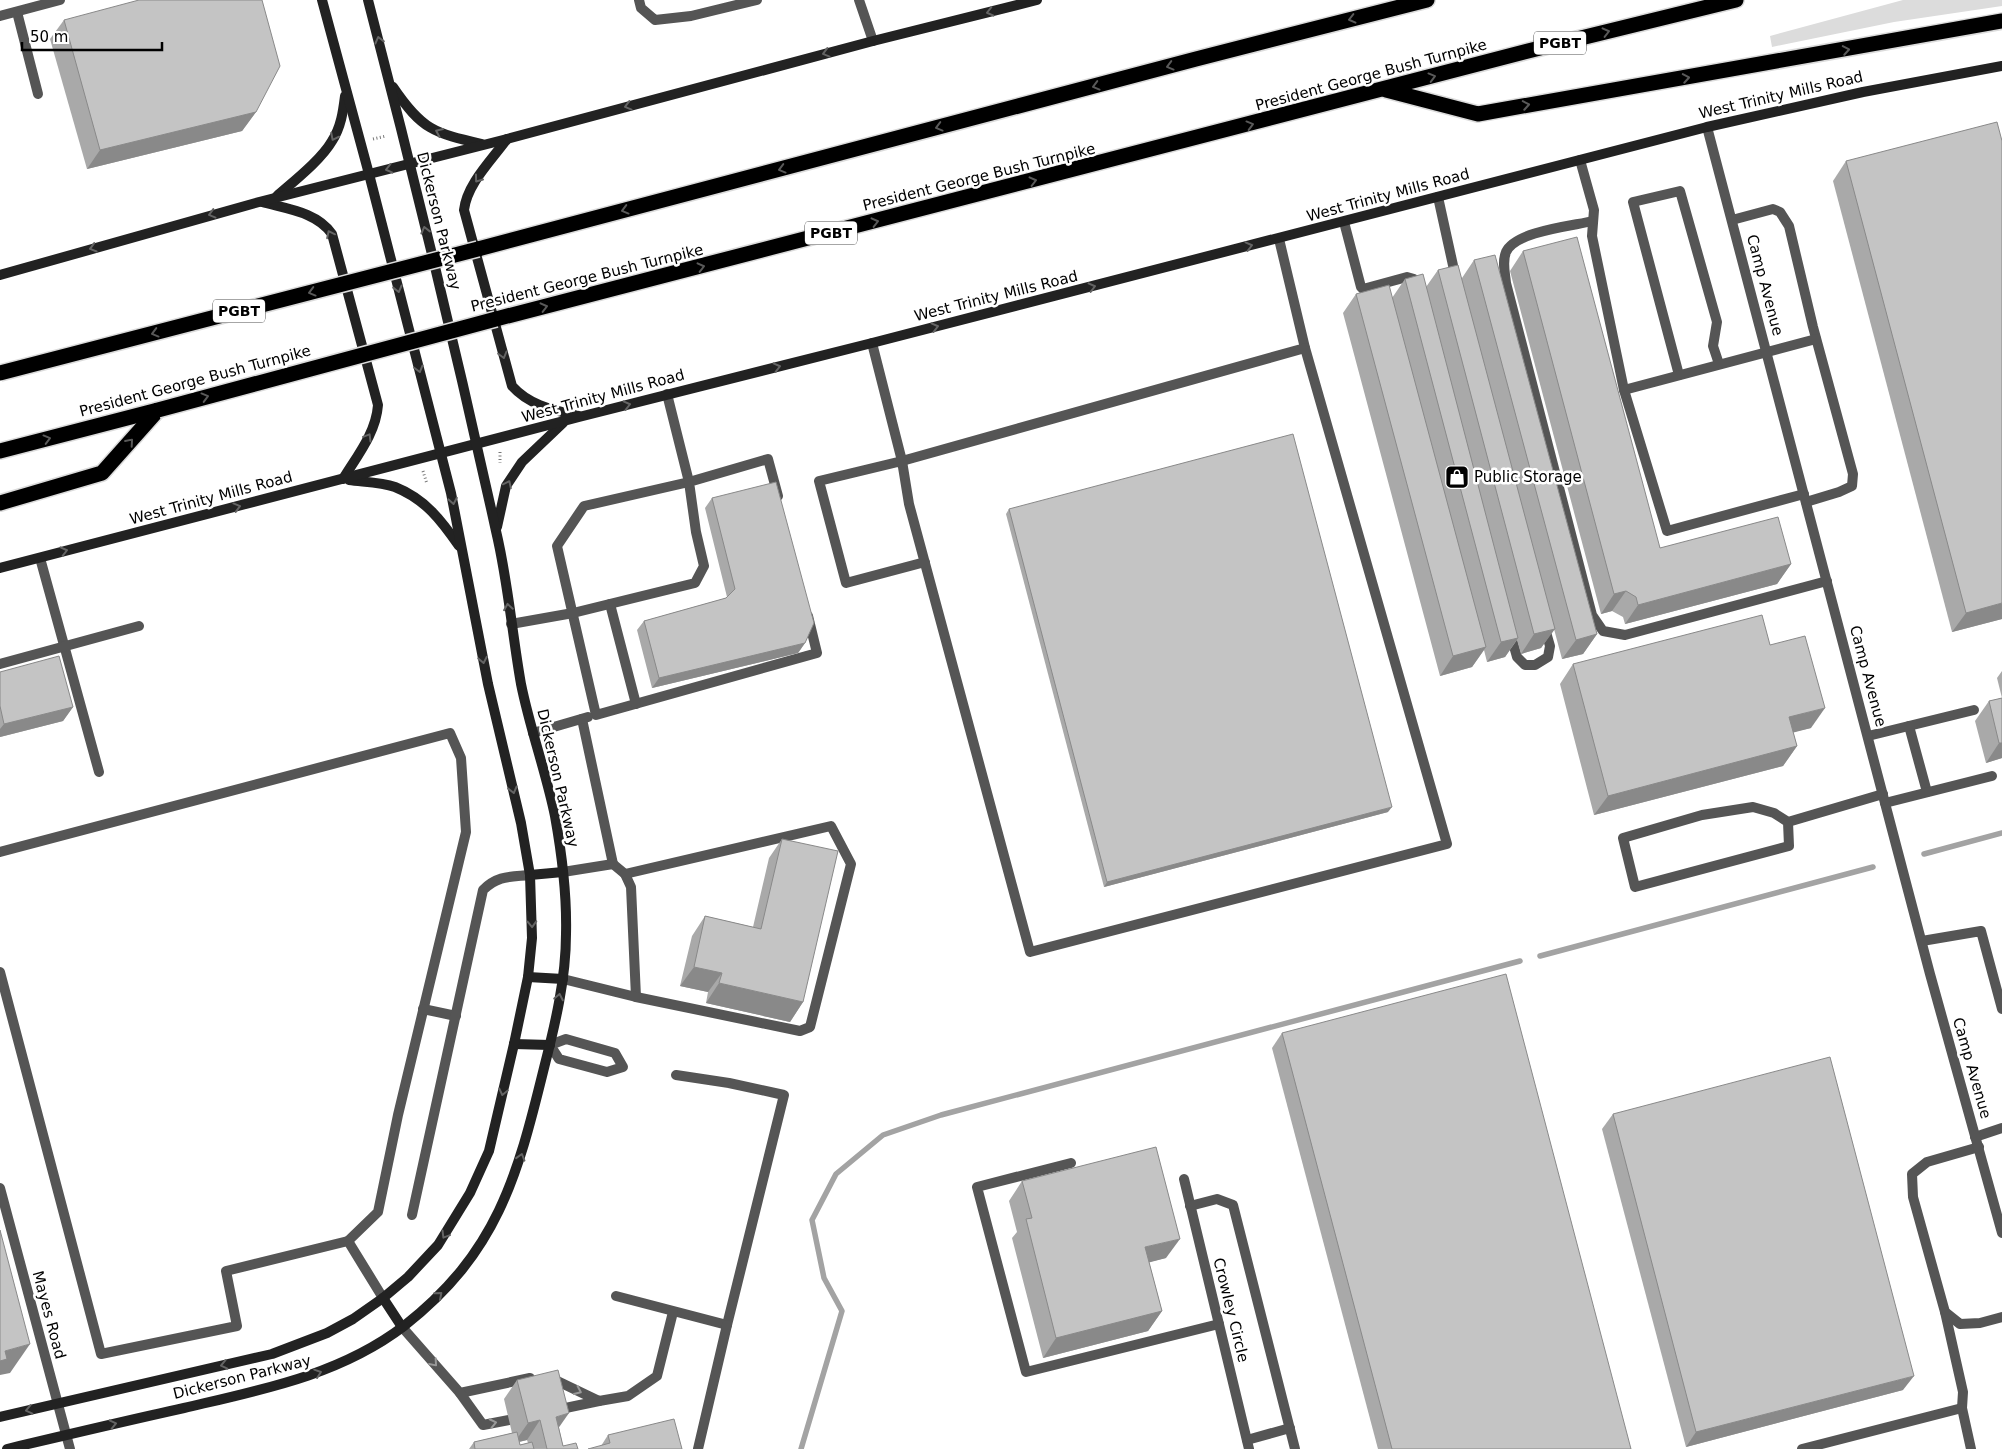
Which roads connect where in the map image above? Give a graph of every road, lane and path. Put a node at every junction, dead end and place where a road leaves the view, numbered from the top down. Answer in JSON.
{"nodes":[{"id":1,"x":60,"y":0,"type":"edge"},
{"id":2,"x":322,"y":0,"type":"edge"},
{"id":3,"x":368,"y":0,"type":"edge"},
{"id":4,"x":639,"y":0,"type":"edge"},
{"id":5,"x":757,"y":0,"type":"edge"},
{"id":6,"x":859,"y":0,"type":"edge"},
{"id":7,"x":1037,"y":0,"type":"edge"},
{"id":8,"x":1427,"y":0,"type":"edge"},
{"id":9,"x":1736,"y":0,"type":"edge"},
{"id":10,"x":1404,"y":4,"type":"edge"},
{"id":11,"x":17,"y":12,"type":"junction"},
{"id":12,"x":0,"y":16,"type":"edge"},
{"id":13,"x":2002,"y":21,"type":"edge"},
{"id":14,"x":873,"y":41,"type":"junction"},
{"id":15,"x":2002,"y":66,"type":"edge"},
{"id":16,"x":389,"y":80,"type":"junction"},
{"id":17,"x":346,"y":90,"type":"junction"},
{"id":18,"x":1385,"y":90,"type":"junction"},
{"id":19,"x":38,"y":94,"type":"dead end"},
{"id":20,"x":1707,"y":127,"type":"junction"},
{"id":21,"x":386,"y":136,"type":"dead end"},
{"id":22,"x":372,"y":139,"type":"dead end"},
{"id":23,"x":507,"y":139,"type":"junction"},
{"id":24,"x":486,"y":145,"type":"junction"},
{"id":25,"x":1580,"y":160,"type":"junction"},
{"id":26,"x":410,"y":164,"type":"junction"},
{"id":27,"x":369,"y":174,"type":"junction"},
{"id":28,"x":276,"y":197,"type":"junction"},
{"id":29,"x":1438,"y":197,"type":"junction"},
{"id":30,"x":259,"y":202,"type":"junction"},
{"id":31,"x":1732,"y":220,"type":"junction"},
{"id":32,"x":1593,"y":221,"type":"junction"},
{"id":33,"x":1344,"y":222,"type":"junction"},
{"id":34,"x":1279,"y":239,"type":"junction"},
{"id":35,"x":0,"y":275,"type":"edge"},
{"id":36,"x":1459,"y":289,"type":"edge"},
{"id":37,"x":1420,"y":295,"type":"edge"},
{"id":38,"x":1816,"y":339,"type":"junction"},
{"id":39,"x":872,"y":344,"type":"junction"},
{"id":40,"x":1305,"y":348,"type":"junction"},
{"id":41,"x":1767,"y":352,"type":"junction"},
{"id":42,"x":1719,"y":364,"type":"junction"},
{"id":43,"x":0,"y":373,"type":"edge"},
{"id":44,"x":1679,"y":375,"type":"junction"},
{"id":45,"x":1624,"y":390,"type":"junction"},
{"id":46,"x":667,"y":394,"type":"junction"},
{"id":47,"x":158,"y":410,"type":"junction"},
{"id":48,"x":580,"y":417,"type":"junction"},
{"id":49,"x":564,"y":421,"type":"junction"},
{"id":50,"x":478,"y":444,"type":"junction"},
{"id":51,"x":0,"y":451,"type":"edge"},
{"id":52,"x":500,"y":452,"type":"dead end"},
{"id":53,"x":441,"y":453,"type":"junction"},
{"id":54,"x":902,"y":461,"type":"junction"},
{"id":55,"x":504,"y":466,"type":"dead end"},
{"id":56,"x":423,"y":471,"type":"dead end"},
{"id":57,"x":343,"y":479,"type":"junction"},
{"id":58,"x":688,"y":482,"type":"junction"},
{"id":59,"x":427,"y":484,"type":"junction"},
{"id":60,"x":435,"y":484,"type":"dead end"},
{"id":61,"x":423,"y":490,"type":"dead end"},
{"id":62,"x":1805,"y":498,"type":"junction"},
{"id":63,"x":0,"y":503,"type":"edge"},
{"id":64,"x":780,"y":505,"type":"edge"},
{"id":65,"x":496,"y":531,"type":"junction"},
{"id":66,"x":461,"y":549,"type":"junction"},
{"id":67,"x":40,"y":558,"type":"junction"},
{"id":68,"x":924,"y":562,"type":"junction"},
{"id":69,"x":0,"y":568,"type":"edge"},
{"id":70,"x":1827,"y":581,"type":"junction"},
{"id":71,"x":610,"y":604,"type":"junction"},
{"id":72,"x":806,"y":607,"type":"edge"},
{"id":73,"x":573,"y":612,"type":"junction"},
{"id":74,"x":1542,"y":617,"type":"edge"},
{"id":75,"x":1506,"y":618,"type":"edge"},
{"id":76,"x":511,"y":624,"type":"junction"},
{"id":77,"x":139,"y":626,"type":"dead end"},
{"id":78,"x":64,"y":648,"type":"junction"},
{"id":79,"x":0,"y":664,"type":"edge"},
{"id":80,"x":636,"y":704,"type":"junction"},
{"id":81,"x":1974,"y":710,"type":"dead end"},
{"id":82,"x":596,"y":715,"type":"junction"},
{"id":83,"x":582,"y":719,"type":"junction"},
{"id":84,"x":1909,"y":726,"type":"junction"},
{"id":85,"x":533,"y":733,"type":"junction"},
{"id":86,"x":1868,"y":736,"type":"junction"},
{"id":87,"x":99,"y":772,"type":"dead end"},
{"id":88,"x":1992,"y":776,"type":"dead end"},
{"id":89,"x":1927,"y":792,"type":"junction"},
{"id":90,"x":1884,"y":799,"type":"junction"},
{"id":91,"x":1788,"y":822,"type":"junction"},
{"id":92,"x":0,"y":852,"type":"edge"},
{"id":93,"x":613,"y":864,"type":"junction"},
{"id":94,"x":564,"y":872,"type":"junction"},
{"id":95,"x":625,"y":874,"type":"junction"},
{"id":96,"x":530,"y":875,"type":"junction"},
{"id":97,"x":1922,"y":941,"type":"junction"},
{"id":98,"x":0,"y":972,"type":"edge"},
{"id":99,"x":528,"y":977,"type":"junction"},
{"id":100,"x":563,"y":979,"type":"junction"},
{"id":101,"x":636,"y":997,"type":"junction"},
{"id":102,"x":424,"y":1009,"type":"junction"},
{"id":103,"x":2002,"y":1010,"type":"edge"},
{"id":104,"x":456,"y":1016,"type":"junction"},
{"id":105,"x":514,"y":1044,"type":"junction"},
{"id":106,"x":550,"y":1045,"type":"junction"},
{"id":107,"x":676,"y":1075,"type":"dead end"},
{"id":108,"x":2002,"y":1128,"type":"edge"},
{"id":109,"x":1975,"y":1136,"type":"junction"},
{"id":110,"x":1979,"y":1147,"type":"junction"},
{"id":111,"x":1071,"y":1163,"type":"dead end"},
{"id":112,"x":1184,"y":1179,"type":"dead end"},
{"id":113,"x":0,"y":1188,"type":"edge"},
{"id":114,"x":1190,"y":1206,"type":"junction"},
{"id":115,"x":412,"y":1215,"type":"dead end"},
{"id":116,"x":2002,"y":1233,"type":"edge"},
{"id":117,"x":348,"y":1241,"type":"junction"},
{"id":118,"x":616,"y":1296,"type":"dead end"},
{"id":119,"x":383,"y":1298,"type":"junction"},
{"id":120,"x":673,"y":1312,"type":"junction"},
{"id":121,"x":1945,"y":1312,"type":"junction"},
{"id":122,"x":2002,"y":1317,"type":"edge"},
{"id":123,"x":1219,"y":1324,"type":"junction"},
{"id":124,"x":727,"y":1325,"type":"junction"},
{"id":125,"x":402,"y":1327,"type":"junction"},
{"id":126,"x":460,"y":1393,"type":"junction"},
{"id":127,"x":599,"y":1401,"type":"junction"},
{"id":128,"x":57,"y":1404,"type":"junction"},
{"id":129,"x":1962,"y":1408,"type":"junction"},
{"id":130,"x":550,"y":1412,"type":"edge"},
{"id":131,"x":0,"y":1417,"type":"edge"},
{"id":132,"x":509,"y":1420,"type":"dead end"},
{"id":133,"x":1290,"y":1428,"type":"junction"},
{"id":134,"x":66,"y":1434,"type":"junction"},
{"id":135,"x":1248,"y":1444,"type":"edge"},
{"id":136,"x":7,"y":1449,"type":"edge"},
{"id":137,"x":70,"y":1449,"type":"edge"},
{"id":138,"x":698,"y":1449,"type":"edge"},
{"id":139,"x":1295,"y":1449,"type":"edge"},
{"id":140,"x":1802,"y":1449,"type":"edge"},
{"id":141,"x":1971,"y":1449,"type":"edge"}],
"edges":[{"from":1,"to":11,"type":"street"},
{"from":2,"to":17,"type":"main road","name":"Dickerson Parkway"},
{"from":16,"to":3,"type":"main road","name":"Dickerson Parkway","one_way":true},
{"from":4,"to":5,"type":"street"},
{"from":6,"to":14,"type":"street"},
{"from":7,"to":14,"type":"main road","one_way":true},
{"from":8,"to":10,"type":"highway","number":"PGBT"},
{"from":18,"to":9,"type":"highway","name":"President George Bush Turnpike","number":"PGBT","one_way":true},
{"from":10,"to":43,"type":"highway","number":"PGBT","one_way":true,"bridge":true},
{"from":11,"to":12,"type":"street"},
{"from":11,"to":19,"type":"street"},
{"from":18,"to":13,"type":"highway","one_way":true},
{"from":14,"to":23,"type":"main road","one_way":true},
{"from":15,"to":20,"type":"main road","name":"West Trinity Mills Road"},
{"from":24,"to":16,"type":"main road","one_way":true},
{"from":16,"to":26,"type":"main road","name":"Dickerson Parkway"},
{"from":17,"to":27,"type":"main road","name":"Dickerson Parkway"},
{"from":17,"to":28,"type":"main road","one_way":true},
{"from":47,"to":18,"type":"highway","name":"President George Bush Turnpike","number":"PGBT","one_way":true,"bridge":true},
{"from":20,"to":25,"type":"main road","name":"West Trinity Mills Road"},
{"from":20,"to":31,"type":"street","name":"Camp Avenue"},
{"from":21,"to":22,"type":"path"},
{"from":23,"to":24,"type":"main road"},
{"from":23,"to":48,"type":"main road","one_way":true},
{"from":24,"to":26,"type":"main road"},
{"from":25,"to":29,"type":"main road","name":"West Trinity Mills Road"},
{"from":25,"to":32,"type":"street"},
{"from":26,"to":27,"type":"main road","one_way":true},
{"from":50,"to":26,"type":"main road","name":"Dickerson Parkway","one_way":true},
{"from":27,"to":28,"type":"main road"},
{"from":27,"to":53,"type":"main road","name":"Dickerson Parkway","one_way":true},
{"from":28,"to":30,"type":"main road"},
{"from":29,"to":33,"type":"main road","name":"West Trinity Mills Road"},
{"from":29,"to":36,"type":"street"},
{"from":30,"to":35,"type":"main road","one_way":true},
{"from":57,"to":30,"type":"main road","one_way":true},
{"from":31,"to":38,"type":"street"},
{"from":31,"to":41,"type":"street","name":"Camp Avenue"},
{"from":32,"to":45,"type":"street"},
{"from":32,"to":70,"type":"street"},
{"from":33,"to":34,"type":"main road","name":"West Trinity Mills Road"},
{"from":33,"to":37,"type":"street"},
{"from":39,"to":34,"type":"main road","name":"West Trinity Mills Road","one_way":true},
{"from":34,"to":40,"type":"street"},
{"from":38,"to":41,"type":"street"},
{"from":38,"to":62,"type":"street"},
{"from":46,"to":39,"type":"main road","name":"West Trinity Mills Road","one_way":true},
{"from":39,"to":54,"type":"street"},
{"from":40,"to":54,"type":"street"},
{"from":40,"to":68,"type":"street"},
{"from":41,"to":42,"type":"street"},
{"from":41,"to":62,"type":"street","name":"Camp Avenue"},
{"from":42,"to":44,"type":"street"},
{"from":42,"to":44,"type":"street"},
{"from":44,"to":45,"type":"street"},
{"from":45,"to":62,"type":"street"},
{"from":48,"to":46,"type":"main road","name":"West Trinity Mills Road","one_way":true},
{"from":46,"to":58,"type":"street"},
{"from":51,"to":47,"type":"highway","name":"President George Bush Turnpike","number":"PGBT","one_way":true},
{"from":63,"to":47,"type":"highway","one_way":true},
{"from":48,"to":49,"type":"main road","name":"West Trinity Mills Road"},
{"from":49,"to":50,"type":"main road","name":"West Trinity Mills Road"},
{"from":65,"to":49,"type":"main road","one_way":true},
{"from":50,"to":53,"type":"main road","name":"West Trinity Mills Road"},
{"from":50,"to":65,"type":"main road","name":"Dickerson Parkway"},
{"from":52,"to":55,"type":"path"},
{"from":53,"to":57,"type":"main road","name":"West Trinity Mills Road"},
{"from":53,"to":66,"type":"main road","name":"Dickerson Parkway","one_way":true},
{"from":54,"to":68,"type":"street"},
{"from":54,"to":68,"type":"street"},
{"from":56,"to":59,"type":"path"},
{"from":57,"to":66,"type":"main road"},
{"from":67,"to":57,"type":"main road","name":"West Trinity Mills Road","one_way":true},
{"from":58,"to":64,"type":"street"},
{"from":58,"to":71,"type":"street"},
{"from":58,"to":73,"type":"street"},
{"from":59,"to":60,"type":"path"},
{"from":59,"to":61,"type":"path"},
{"from":62,"to":70,"type":"street","name":"Camp Avenue"},
{"from":76,"to":65,"type":"main road","name":"Dickerson Parkway","one_way":true},
{"from":66,"to":96,"type":"main road","name":"Dickerson Parkway","one_way":true},
{"from":67,"to":69,"type":"main road","name":"West Trinity Mills Road"},
{"from":67,"to":78,"type":"street"},
{"from":70,"to":86,"type":"street","name":"Camp Avenue"},
{"from":71,"to":73,"type":"street"},
{"from":71,"to":80,"type":"street"},
{"from":72,"to":80,"type":"street"},
{"from":73,"to":76,"type":"street"},
{"from":73,"to":82,"type":"street"},
{"from":74,"to":75,"type":"street"},
{"from":76,"to":85,"type":"main road","name":"Dickerson Parkway"},
{"from":77,"to":78,"type":"street"},
{"from":78,"to":79,"type":"street"},
{"from":78,"to":87,"type":"street"},
{"from":80,"to":82,"type":"street"},
{"from":81,"to":84,"type":"street"},
{"from":82,"to":83,"type":"street"},
{"from":83,"to":85,"type":"street"},
{"from":83,"to":93,"type":"street"},
{"from":84,"to":86,"type":"street"},
{"from":84,"to":89,"type":"street"},
{"from":85,"to":94,"type":"main road","name":"Dickerson Parkway"},
{"from":86,"to":90,"type":"street","name":"Camp Avenue"},
{"from":88,"to":89,"type":"street"},
{"from":89,"to":90,"type":"street"},
{"from":90,"to":91,"type":"street"},
{"from":90,"to":97,"type":"street","name":"Camp Avenue"},
{"from":91,"to":91,"type":"street"},
{"from":92,"to":102,"type":"street"},
{"from":93,"to":94,"type":"street"},
{"from":93,"to":95,"type":"street"},
{"from":94,"to":96,"type":"main road"},
{"from":94,"to":100,"type":"main road","name":"Dickerson Parkway"},
{"from":95,"to":101,"type":"street"},
{"from":95,"to":101,"type":"street"},
{"from":96,"to":99,"type":"main road","name":"Dickerson Parkway","one_way":true},
{"from":96,"to":104,"type":"street"},
{"from":97,"to":103,"type":"street"},
{"from":97,"to":109,"type":"street","name":"Camp Avenue"},
{"from":98,"to":117,"type":"street"},
{"from":99,"to":100,"type":"main road"},
{"from":99,"to":105,"type":"main road","name":"Dickerson Parkway"},
{"from":100,"to":101,"type":"street"},
{"from":106,"to":100,"type":"main road","name":"Dickerson Parkway","one_way":true},
{"from":102,"to":104,"type":"street"},
{"from":102,"to":117,"type":"street"},
{"from":104,"to":115,"type":"street"},
{"from":105,"to":106,"type":"main road"},
{"from":105,"to":119,"type":"main road","name":"Dickerson Parkway","one_way":true},
{"from":106,"to":106,"type":"street"},
{"from":125,"to":106,"type":"main road","name":"Dickerson Parkway","one_way":true},
{"from":107,"to":124,"type":"street"},
{"from":108,"to":109,"type":"street"},
{"from":109,"to":110,"type":"street","name":"Camp Avenue"},
{"from":110,"to":116,"type":"street","name":"Camp Avenue"},
{"from":110,"to":121,"type":"street"},
{"from":111,"to":123,"type":"street"},
{"from":112,"to":114,"type":"street","name":"Crowley Circle"},
{"from":113,"to":128,"type":"street","name":"Mayes Road"},
{"from":114,"to":123,"type":"street","name":"Crowley Circle"},
{"from":114,"to":133,"type":"street"},
{"from":117,"to":119,"type":"street"},
{"from":118,"to":120,"type":"street"},
{"from":119,"to":125,"type":"main road"},
{"from":119,"to":128,"type":"main road","name":"Dickerson Parkway","one_way":true},
{"from":120,"to":124,"type":"street"},
{"from":120,"to":127,"type":"street"},
{"from":121,"to":122,"type":"street"},
{"from":121,"to":129,"type":"street"},
{"from":123,"to":135,"type":"street","name":"Crowley Circle"},
{"from":124,"to":138,"type":"street"},
{"from":125,"to":126,"type":"street","one_way":true},
{"from":134,"to":125,"type":"main road","name":"Dickerson Parkway","one_way":true},
{"from":126,"to":127,"type":"street","one_way":true},
{"from":126,"to":132,"type":"street","one_way":true},
{"from":127,"to":130,"type":"street"},
{"from":128,"to":131,"type":"main road","name":"Dickerson Parkway","one_way":true},
{"from":128,"to":134,"type":"street","name":"Mayes Road"},
{"from":129,"to":140,"type":"street"},
{"from":129,"to":141,"type":"street"},
{"from":133,"to":135,"type":"street"},
{"from":133,"to":139,"type":"street"},
{"from":134,"to":136,"type":"main road","name":"Dickerson Parkway"},
{"from":134,"to":137,"type":"street","name":"Mayes Road"}]}
